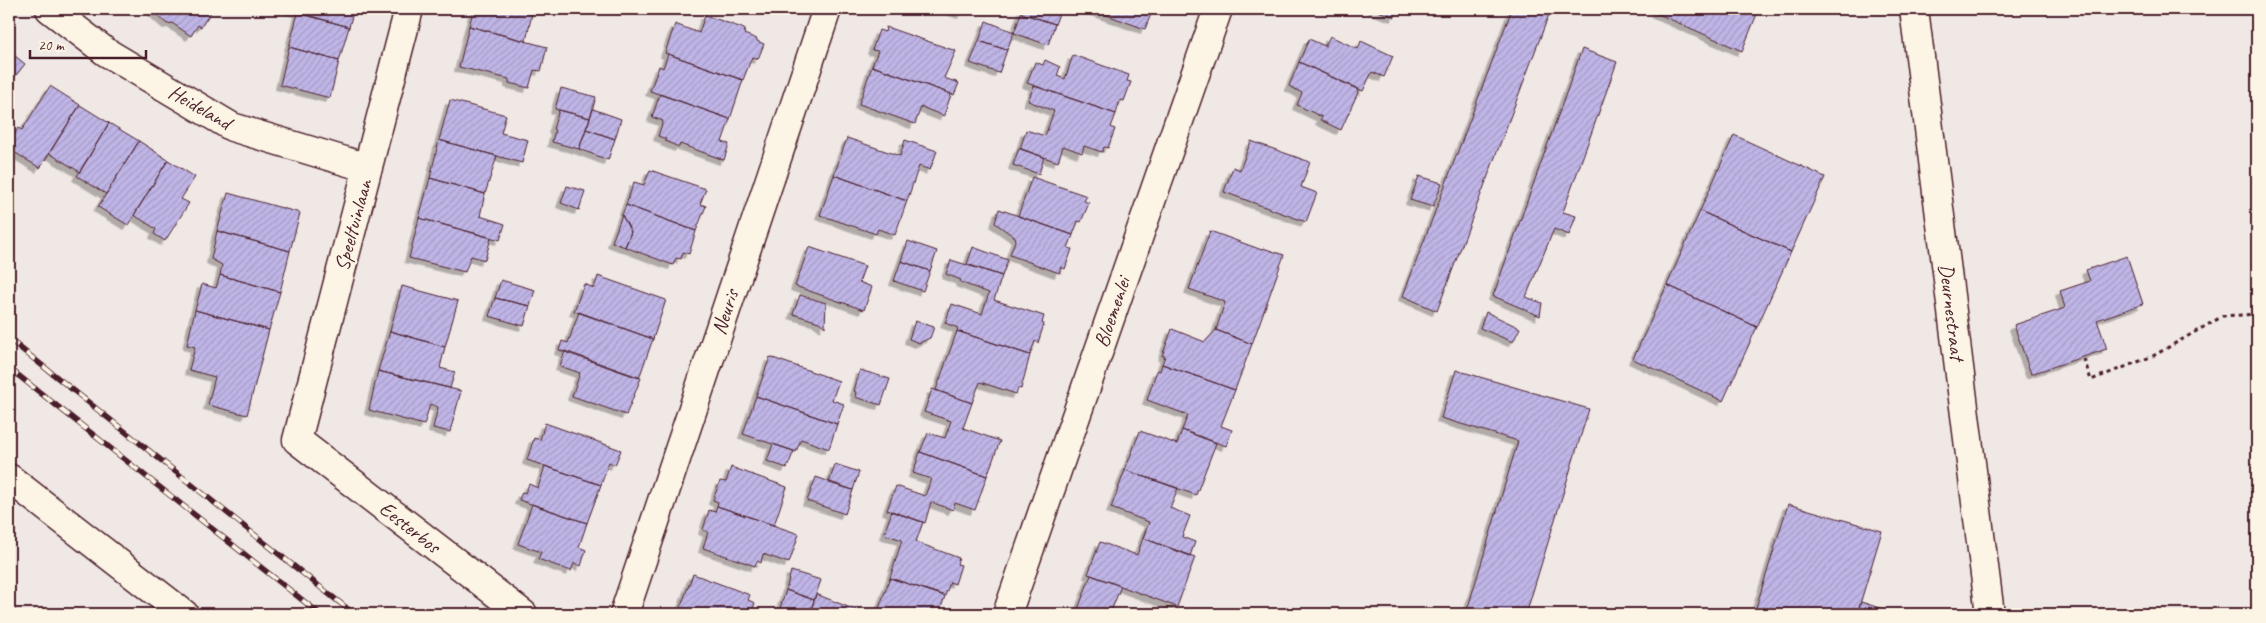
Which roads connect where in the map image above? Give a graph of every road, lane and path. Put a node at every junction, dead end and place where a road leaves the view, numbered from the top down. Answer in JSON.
{"nodes":[{"id":1,"x":50,"y":9,"type":"edge"},
{"id":2,"x":409,"y":9,"type":"edge"},
{"id":3,"x":827,"y":9,"type":"edge"},
{"id":4,"x":1218,"y":9,"type":"edge"},
{"id":5,"x":1914,"y":9,"type":"edge"},
{"id":6,"x":368,"y":168,"type":"junction"},
{"id":7,"x":2257,"y":314,"type":"edge"},
{"id":8,"x":2084,"y":359,"type":"dead end"},
{"id":9,"x":297,"y":440,"type":"joint"},
{"id":10,"x":10,"y":482,"type":"edge"},
{"id":11,"x":184,"y":614,"type":"edge"},
{"id":12,"x":523,"y":614,"type":"edge"},
{"id":13,"x":624,"y":614,"type":"edge"},
{"id":14,"x":1007,"y":614,"type":"edge"},
{"id":15,"x":1990,"y":614,"type":"edge"}],
"edges":[{"from":1,"to":6,"type":"street","name":"Heideland"},
{"from":2,"to":6,"type":"street","name":"Speeltuinlaan"},
{"from":3,"to":13,"type":"street","name":"Neuris"},
{"from":4,"to":14,"type":"street","name":"Bloemenlei"},
{"from":5,"to":15,"type":"street","name":"Deurnestraat"},
{"from":6,"to":9,"type":"street","name":"Speeltuinlaan"},
{"from":7,"to":8,"type":"path"},
{"from":9,"to":12,"type":"street","name":"Eesterbos"},
{"from":10,"to":11,"type":"street"}]}
